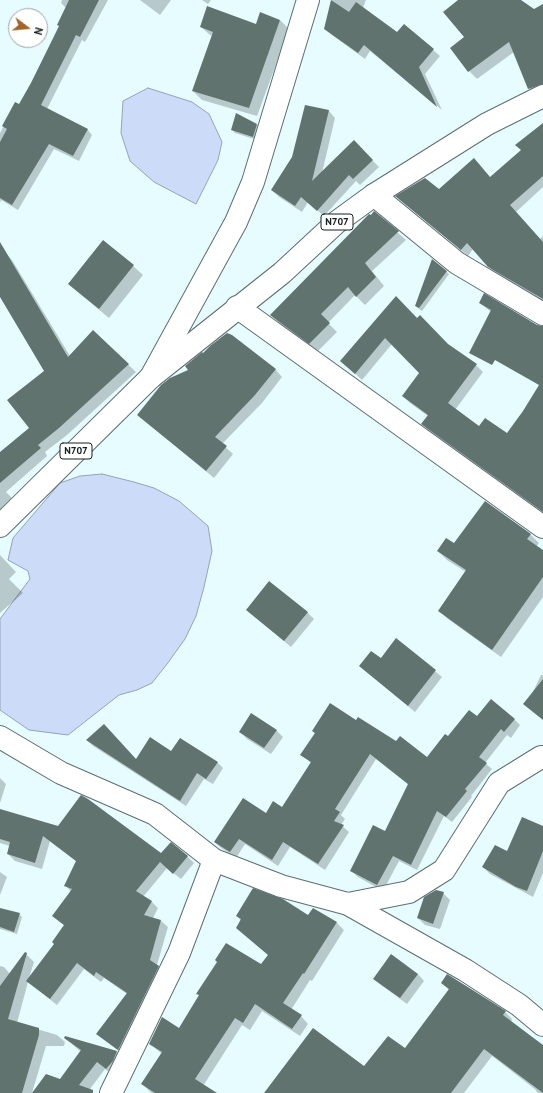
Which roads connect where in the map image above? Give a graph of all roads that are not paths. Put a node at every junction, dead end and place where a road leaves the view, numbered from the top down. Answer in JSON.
{"nodes":[{"id":1,"x":308,"y":0,"type":"edge"},
{"id":2,"x":543,"y":96,"type":"edge"},
{"id":3,"x":374,"y":195,"type":"junction"},
{"id":4,"x":237,"y":307,"type":"junction"},
{"id":5,"x":543,"y":314,"type":"edge"},
{"id":6,"x":151,"y":377,"type":"junction"},
{"id":7,"x":1,"y":524,"type":"edge"},
{"id":8,"x":543,"y":527,"type":"edge"},
{"id":9,"x":0,"y":737,"type":"edge"},
{"id":10,"x":543,"y":758,"type":"edge"},
{"id":11,"x":214,"y":860,"type":"junction"},
{"id":12,"x":348,"y":904,"type":"junction"},
{"id":13,"x":543,"y":1025,"type":"edge"},
{"id":14,"x":111,"y":1093,"type":"edge"}],
"edges":[{"from":1,"to":6,"type":"main road"},
{"from":2,"to":3,"type":"main road","number":"N707"},
{"from":3,"to":4,"type":"main road","number":"N707"},
{"from":3,"to":5,"type":"main road"},
{"from":4,"to":6,"type":"main road","number":"N707"},
{"from":4,"to":8,"type":"main road"},
{"from":6,"to":7,"type":"main road","number":"N707"},
{"from":9,"to":11,"type":"main road"},
{"from":10,"to":12,"type":"main road"},
{"from":11,"to":12,"type":"main road"},
{"from":11,"to":14,"type":"main road"},
{"from":12,"to":13,"type":"main road"}]}
